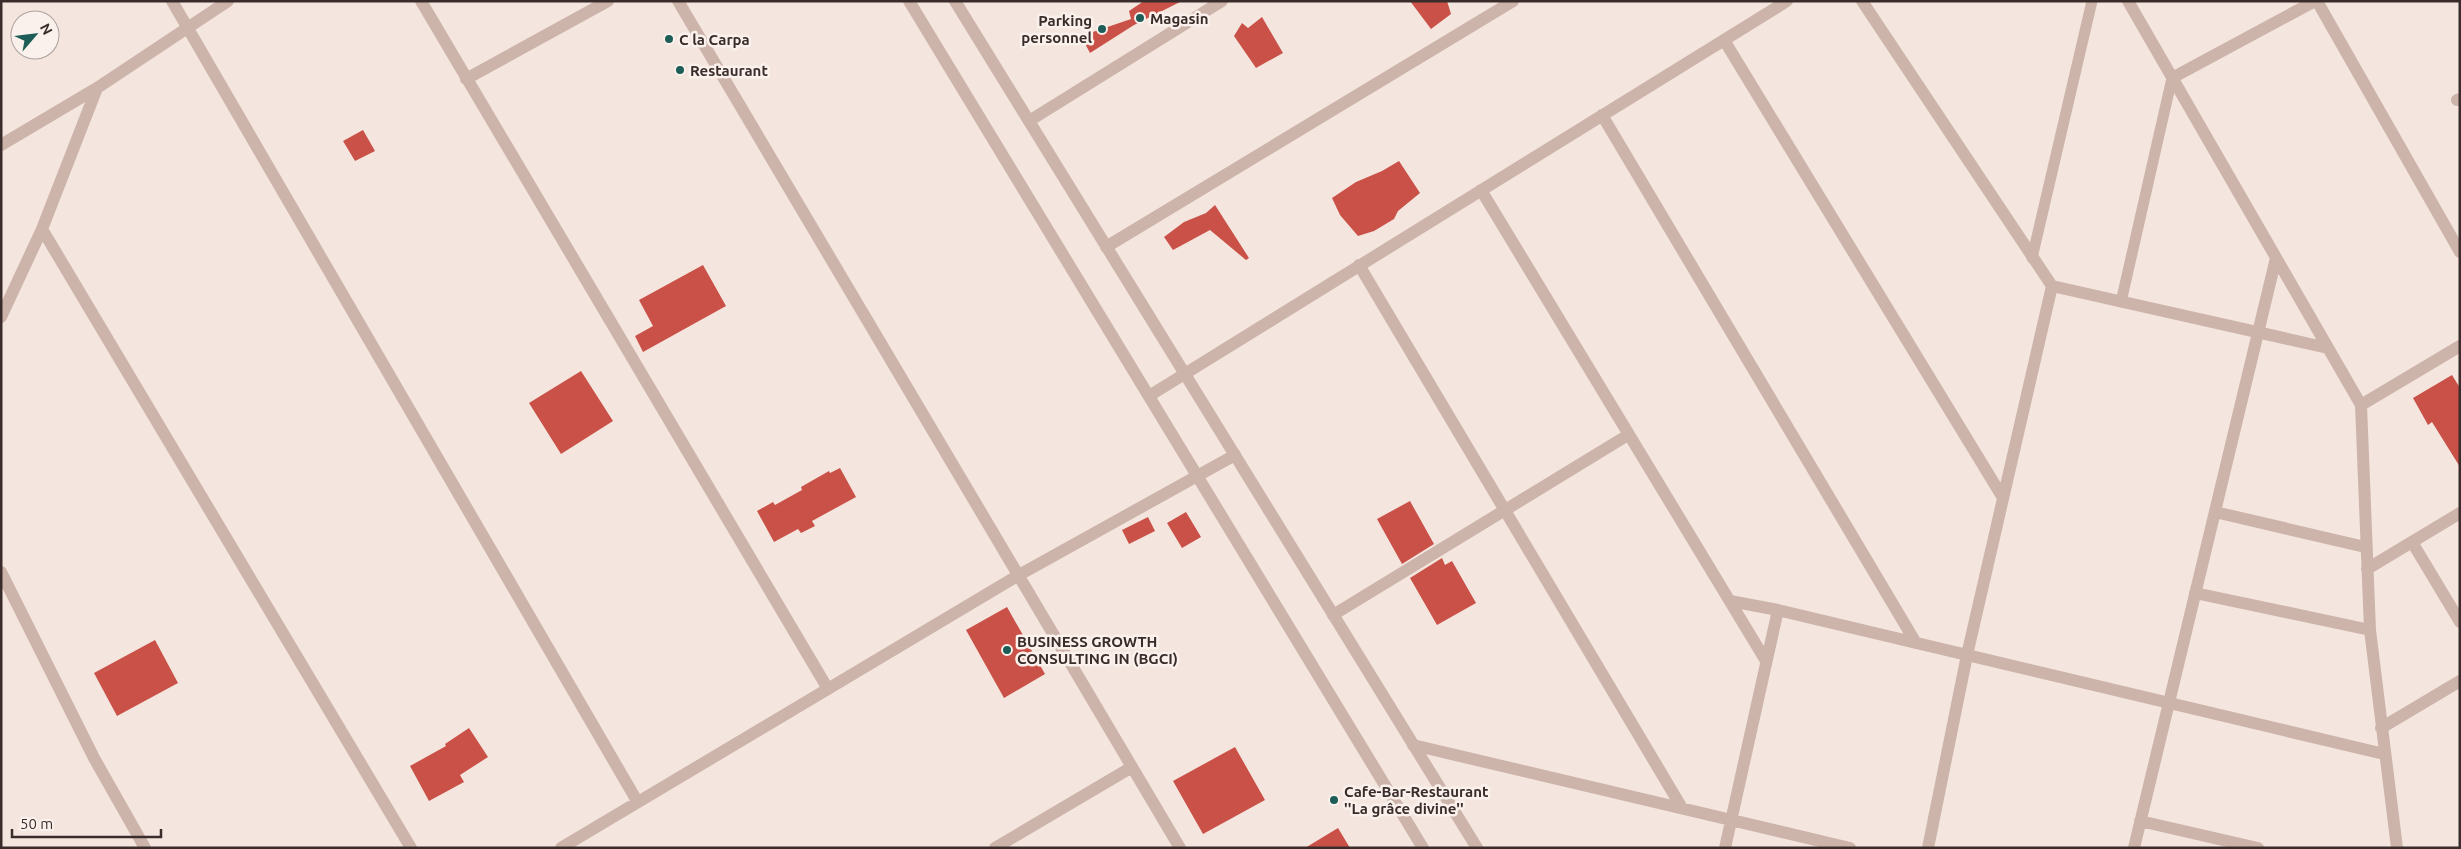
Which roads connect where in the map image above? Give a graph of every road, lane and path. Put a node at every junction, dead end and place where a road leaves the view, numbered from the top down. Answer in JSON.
{"nodes":[{"id":1,"x":172,"y":1,"type":"edge"},
{"id":2,"x":228,"y":1,"type":"edge"},
{"id":3,"x":421,"y":1,"type":"edge"},
{"id":4,"x":608,"y":1,"type":"edge"},
{"id":5,"x":678,"y":1,"type":"edge"},
{"id":6,"x":909,"y":1,"type":"edge"},
{"id":7,"x":955,"y":1,"type":"edge"},
{"id":8,"x":1222,"y":1,"type":"edge"},
{"id":9,"x":1513,"y":1,"type":"edge"},
{"id":10,"x":1787,"y":1,"type":"edge"},
{"id":11,"x":1862,"y":1,"type":"edge"},
{"id":12,"x":2092,"y":1,"type":"edge"},
{"id":13,"x":2128,"y":1,"type":"edge"},
{"id":14,"x":2316,"y":1,"type":"edge"},
{"id":15,"x":187,"y":27,"type":"junction"},
{"id":16,"x":1724,"y":40,"type":"junction"},
{"id":17,"x":2172,"y":78,"type":"junction"},
{"id":18,"x":466,"y":79,"type":"junction"},
{"id":19,"x":97,"y":88,"type":"junction"},
{"id":20,"x":1602,"y":115,"type":"junction"},
{"id":21,"x":1028,"y":121,"type":"junction"},
{"id":22,"x":1,"y":145,"type":"edge"},
{"id":23,"x":1481,"y":190,"type":"junction"},
{"id":24,"x":42,"y":229,"type":"junction"},
{"id":25,"x":1106,"y":247,"type":"junction"},
{"id":26,"x":2460,"y":252,"type":"edge"},
{"id":27,"x":2032,"y":258,"type":"junction"},
{"id":28,"x":2276,"y":258,"type":"junction"},
{"id":29,"x":1359,"y":265,"type":"junction"},
{"id":30,"x":2052,"y":286,"type":"junction"},
{"id":31,"x":2121,"y":302,"type":"junction"},
{"id":32,"x":1,"y":317,"type":"edge"},
{"id":33,"x":2258,"y":333,"type":"junction"},
{"id":34,"x":2460,"y":346,"type":"edge"},
{"id":35,"x":2328,"y":348,"type":"junction"},
{"id":36,"x":1184,"y":374,"type":"junction"},
{"id":37,"x":1149,"y":396,"type":"junction"},
{"id":38,"x":2361,"y":405,"type":"junction"},
{"id":39,"x":1628,"y":435,"type":"junction"},
{"id":40,"x":1235,"y":455,"type":"junction"},
{"id":41,"x":1197,"y":476,"type":"junction"},
{"id":42,"x":2003,"y":498,"type":"junction"},
{"id":43,"x":1506,"y":510,"type":"junction"},
{"id":44,"x":2215,"y":512,"type":"junction"},
{"id":45,"x":2460,"y":513,"type":"edge"},
{"id":46,"x":2412,"y":542,"type":"junction"},
{"id":47,"x":2365,"y":547,"type":"junction"},
{"id":48,"x":2367,"y":569,"type":"junction"},
{"id":49,"x":1,"y":572,"type":"edge"},
{"id":50,"x":1018,"y":574,"type":"junction"},
{"id":51,"x":2195,"y":593,"type":"junction"},
{"id":52,"x":1730,"y":601,"type":"junction"},
{"id":53,"x":1778,"y":610,"type":"junction"},
{"id":54,"x":1333,"y":614,"type":"junction"},
{"id":55,"x":2460,"y":622,"type":"edge"},
{"id":56,"x":2370,"y":630,"type":"junction"},
{"id":57,"x":1916,"y":643,"type":"junction"},
{"id":58,"x":1967,"y":655,"type":"junction"},
{"id":59,"x":1766,"y":661,"type":"junction"},
{"id":60,"x":2460,"y":681,"type":"edge"},
{"id":61,"x":828,"y":689,"type":"junction"},
{"id":62,"x":2169,"y":703,"type":"junction"},
{"id":63,"x":2381,"y":728,"type":"junction"},
{"id":64,"x":1413,"y":745,"type":"junction"},
{"id":65,"x":2384,"y":754,"type":"junction"},
{"id":66,"x":1132,"y":767,"type":"junction"},
{"id":67,"x":637,"y":801,"type":"junction"},
{"id":68,"x":1682,"y":808,"type":"junction"},
{"id":69,"x":1732,"y":820,"type":"junction"},
{"id":70,"x":2140,"y":821,"type":"junction"},
{"id":71,"x":146,"y":848,"type":"edge"},
{"id":72,"x":411,"y":848,"type":"edge"},
{"id":73,"x":561,"y":848,"type":"edge"},
{"id":74,"x":995,"y":848,"type":"edge"},
{"id":75,"x":1180,"y":848,"type":"edge"},
{"id":76,"x":1423,"y":848,"type":"edge"},
{"id":77,"x":1477,"y":848,"type":"edge"},
{"id":78,"x":1725,"y":848,"type":"edge"},
{"id":79,"x":1850,"y":848,"type":"edge"},
{"id":80,"x":1928,"y":848,"type":"edge"},
{"id":81,"x":2134,"y":848,"type":"edge"},
{"id":82,"x":2258,"y":848,"type":"edge"},
{"id":83,"x":2397,"y":848,"type":"edge"}],
"edges":[{"from":1,"to":15,"type":"street"},
{"from":2,"to":15,"type":"street"},
{"from":3,"to":18,"type":"street"},
{"from":4,"to":18,"type":"street"},
{"from":5,"to":50,"type":"street"},
{"from":6,"to":37,"type":"street"},
{"from":7,"to":21,"type":"street"},
{"from":8,"to":21,"type":"street"},
{"from":9,"to":25,"type":"street"},
{"from":10,"to":16,"type":"street"},
{"from":11,"to":27,"type":"street"},
{"from":12,"to":27,"type":"lane"},
{"from":13,"to":17,"type":"street"},
{"from":14,"to":17,"type":"street"},
{"from":14,"to":26,"type":"street"},
{"from":15,"to":19,"type":"street"},
{"from":15,"to":67,"type":"street"},
{"from":16,"to":20,"type":"street"},
{"from":16,"to":42,"type":"street"},
{"from":17,"to":28,"type":"street"},
{"from":17,"to":31,"type":"lane"},
{"from":18,"to":61,"type":"street"},
{"from":19,"to":22,"type":"street"},
{"from":19,"to":24,"type":"street"},
{"from":20,"to":23,"type":"street"},
{"from":20,"to":57,"type":"street"},
{"from":21,"to":25,"type":"street"},
{"from":23,"to":29,"type":"street"},
{"from":23,"to":39,"type":"street"},
{"from":24,"to":32,"type":"street"},
{"from":24,"to":72,"type":"street"},
{"from":25,"to":36,"type":"street"},
{"from":27,"to":30,"type":"street"},
{"from":28,"to":33,"type":"street"},
{"from":28,"to":35,"type":"street"},
{"from":29,"to":36,"type":"street"},
{"from":29,"to":43,"type":"street"},
{"from":30,"to":31,"type":"street"},
{"from":30,"to":42,"type":"street"},
{"from":31,"to":33,"type":"street"},
{"from":33,"to":35,"type":"street"},
{"from":33,"to":44,"type":"street"},
{"from":34,"to":38,"type":"street"},
{"from":35,"to":38,"type":"street"},
{"from":36,"to":37,"type":"street"},
{"from":36,"to":40,"type":"street"},
{"from":37,"to":41,"type":"street"},
{"from":38,"to":47,"type":"street"},
{"from":39,"to":43,"type":"street"},
{"from":39,"to":52,"type":"street"},
{"from":40,"to":41,"type":"street"},
{"from":40,"to":54,"type":"street"},
{"from":41,"to":50,"type":"street"},
{"from":41,"to":76,"type":"street"},
{"from":42,"to":58,"type":"street"},
{"from":43,"to":54,"type":"street"},
{"from":43,"to":68,"type":"street"},
{"from":44,"to":47,"type":"street"},
{"from":44,"to":51,"type":"street"},
{"from":45,"to":46,"type":"street"},
{"from":46,"to":48,"type":"street"},
{"from":46,"to":55,"type":"street"},
{"from":47,"to":48,"type":"street"},
{"from":48,"to":56,"type":"street"},
{"from":49,"to":71,"type":"street"},
{"from":50,"to":61,"type":"street"},
{"from":50,"to":66,"type":"street"},
{"from":51,"to":56,"type":"street"},
{"from":51,"to":62,"type":"street"},
{"from":52,"to":53,"type":"street"},
{"from":52,"to":59,"type":"street"},
{"from":53,"to":57,"type":"street"},
{"from":53,"to":59,"type":"street"},
{"from":54,"to":64,"type":"street"},
{"from":56,"to":63,"type":"street"},
{"from":57,"to":58,"type":"street"},
{"from":58,"to":62,"type":"street"},
{"from":58,"to":80,"type":"street"},
{"from":59,"to":69,"type":"street"},
{"from":60,"to":63,"type":"street"},
{"from":61,"to":67,"type":"street"},
{"from":62,"to":65,"type":"street"},
{"from":62,"to":70,"type":"street"},
{"from":63,"to":65,"type":"street"},
{"from":64,"to":68,"type":"street"},
{"from":64,"to":77,"type":"street"},
{"from":65,"to":83,"type":"street"},
{"from":66,"to":74,"type":"street"},
{"from":66,"to":75,"type":"street"},
{"from":67,"to":73,"type":"street"},
{"from":68,"to":69,"type":"street"},
{"from":69,"to":78,"type":"street"},
{"from":69,"to":79,"type":"street"},
{"from":70,"to":81,"type":"street"},
{"from":70,"to":82,"type":"street"}]}
